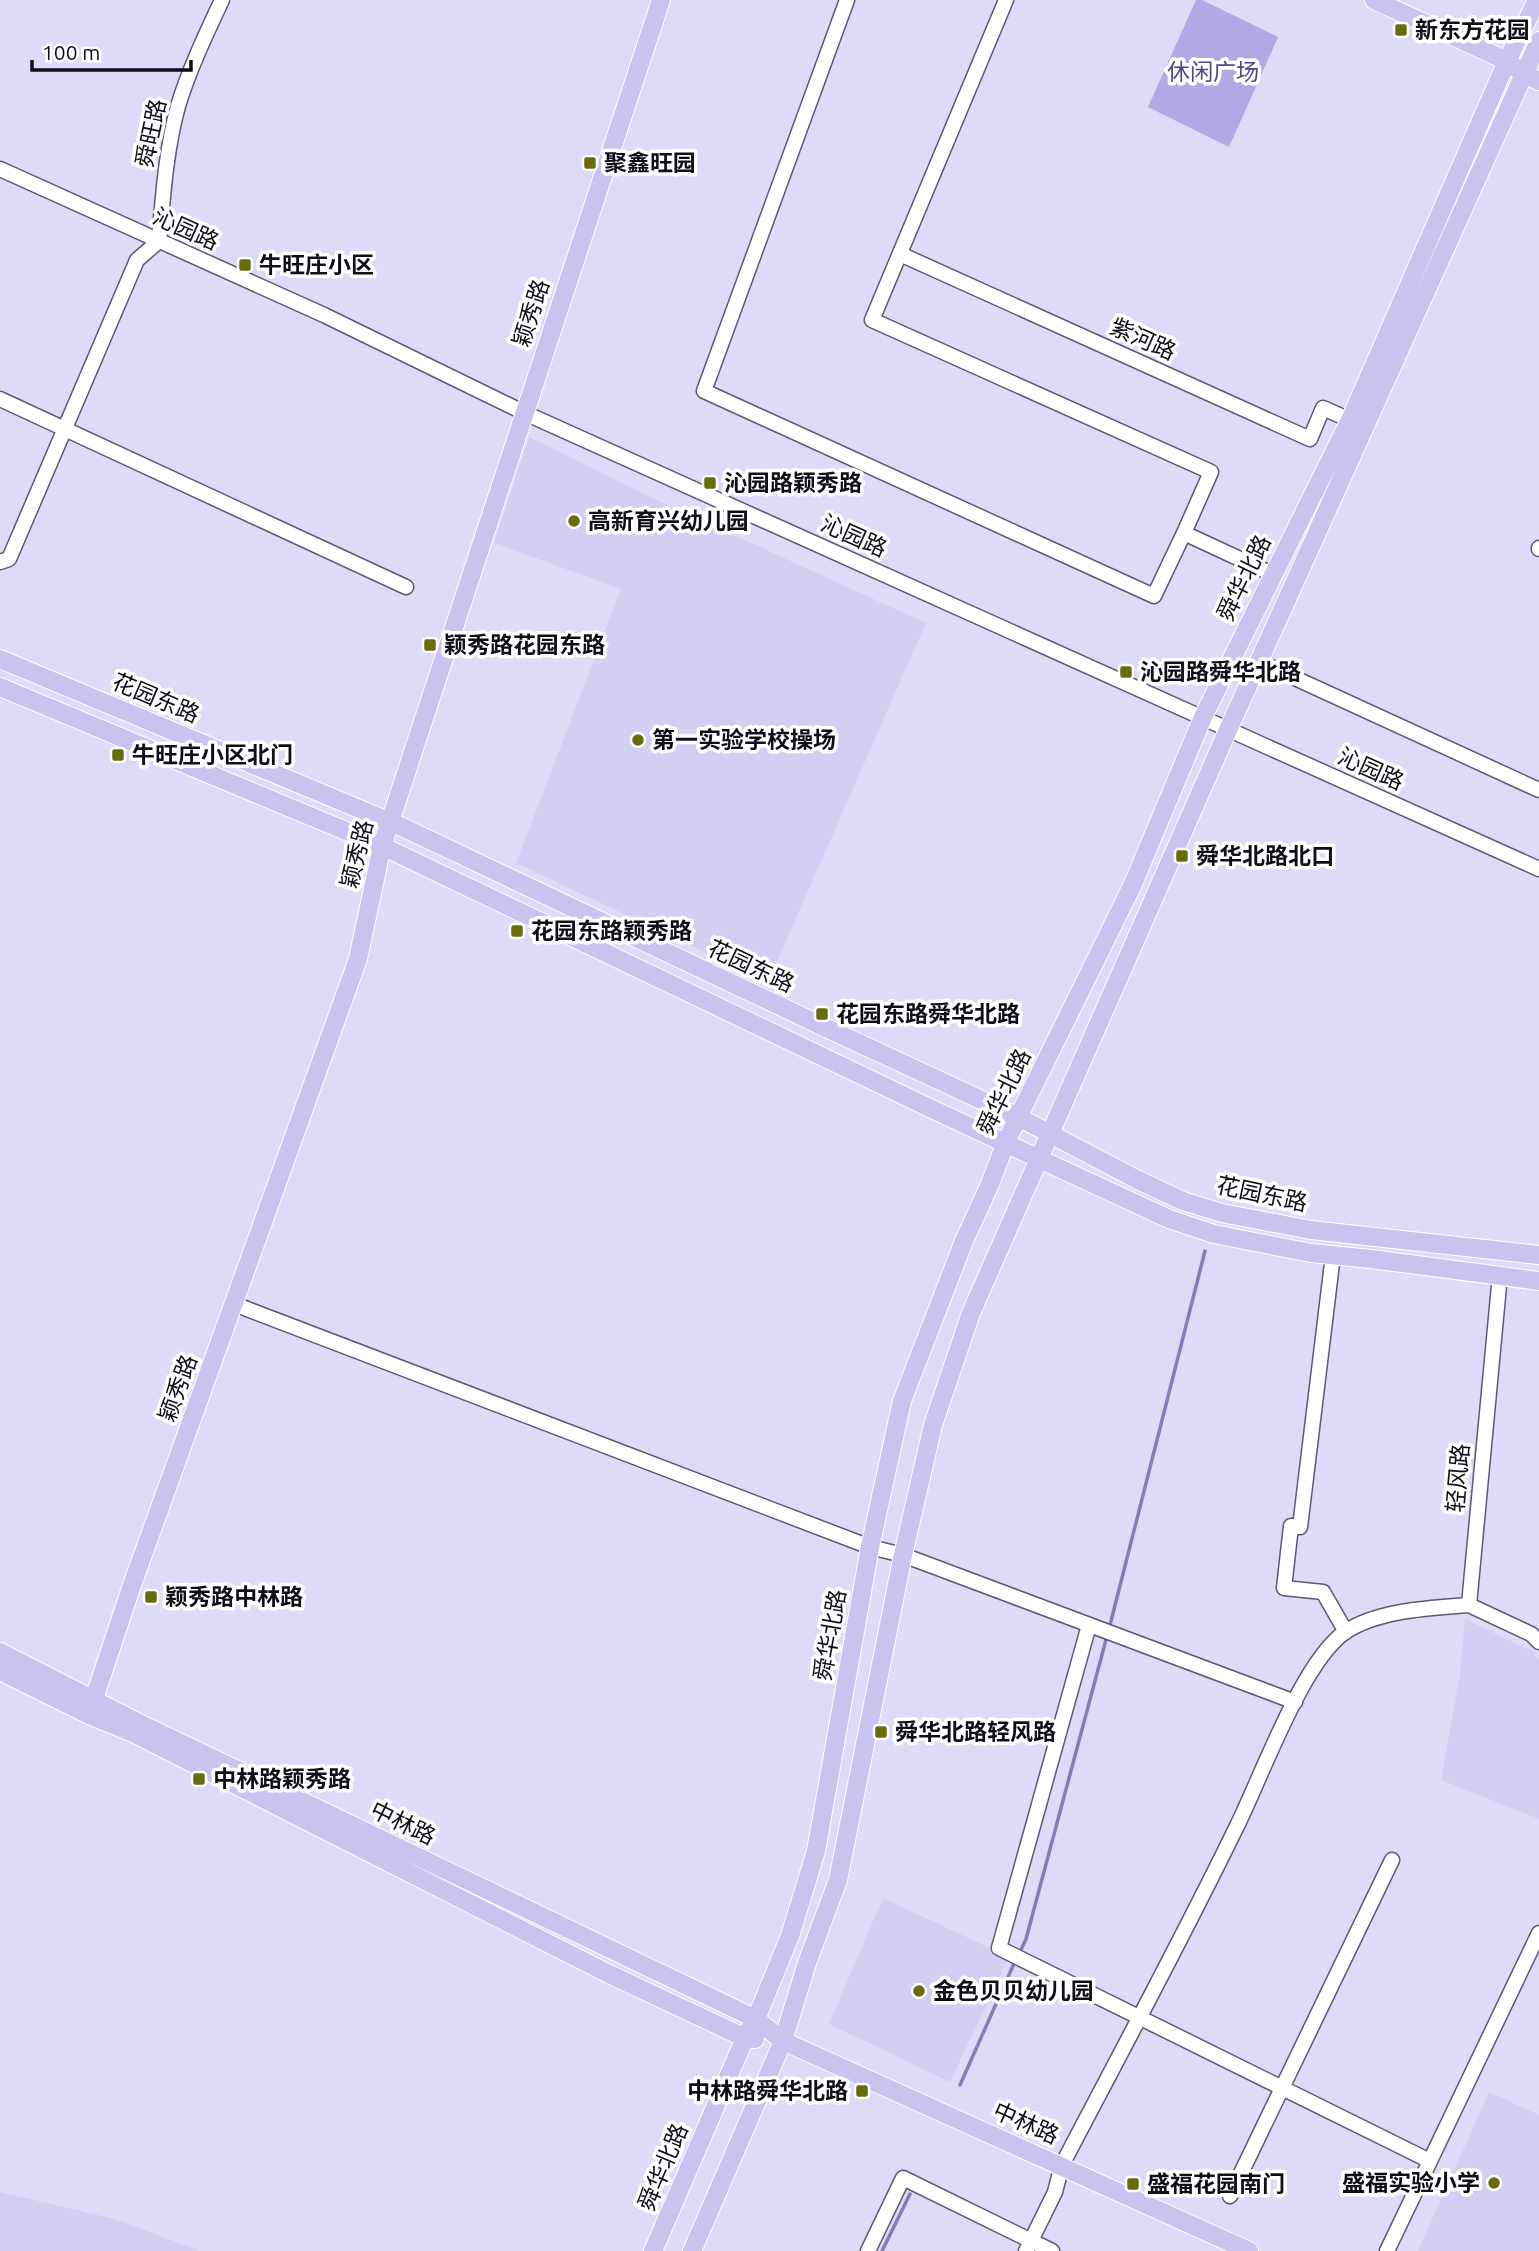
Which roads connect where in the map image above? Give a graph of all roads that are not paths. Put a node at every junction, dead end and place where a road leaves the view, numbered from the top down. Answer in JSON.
{"nodes":[{"id":1,"x":222,"y":0,"type":"edge"},
{"id":2,"x":661,"y":0,"type":"edge"},
{"id":3,"x":847,"y":0,"type":"edge"},
{"id":4,"x":1006,"y":0,"type":"edge"},
{"id":5,"x":1374,"y":0,"type":"edge"},
{"id":6,"x":1537,"y":0,"type":"edge"},
{"id":7,"x":1537,"y":52,"type":"edge"},
{"id":8,"x":1507,"y":61,"type":"junction"},
{"id":9,"x":1532,"y":77,"type":"edge"},
{"id":10,"x":0,"y":169,"type":"edge"},
{"id":11,"x":159,"y":241,"type":"junction"},
{"id":12,"x":900,"y":254,"type":"junction"},
{"id":13,"x":0,"y":399,"type":"edge"},
{"id":14,"x":525,"y":413,"type":"junction"},
{"id":15,"x":1350,"y":420,"type":"junction"},
{"id":16,"x":64,"y":429,"type":"junction"},
{"id":17,"x":1184,"y":533,"type":"junction"},
{"id":18,"x":0,"y":562,"type":"edge"},
{"id":19,"x":1272,"y":574,"type":"junction"},
{"id":20,"x":406,"y":587,"type":"dead end"},
{"id":21,"x":0,"y":659,"type":"edge"},
{"id":22,"x":1260,"y":662,"type":"junction"},
{"id":23,"x":0,"y":687,"type":"edge"},
{"id":24,"x":1203,"y":717,"type":"junction"},
{"id":25,"x":1228,"y":730,"type":"junction"},
{"id":26,"x":1539,"y":790,"type":"edge"},
{"id":27,"x":389,"y":822,"type":"junction"},
{"id":28,"x":382,"y":846,"type":"junction"},
{"id":29,"x":1539,"y":869,"type":"edge"},
{"id":30,"x":1018,"y":1117,"type":"junction"},
{"id":31,"x":1050,"y":1134,"type":"junction"},
{"id":32,"x":1006,"y":1142,"type":"junction"},
{"id":33,"x":1041,"y":1158,"type":"junction"},
{"id":34,"x":1334,"y":1255,"type":"junction"},
{"id":35,"x":1539,"y":1255,"type":"edge"},
{"id":36,"x":1500,"y":1275,"type":"junction"},
{"id":37,"x":1539,"y":1281,"type":"edge"},
{"id":38,"x":234,"y":1304,"type":"junction"},
{"id":39,"x":870,"y":1547,"type":"junction"},
{"id":40,"x":903,"y":1555,"type":"junction"},
{"id":41,"x":1469,"y":1605,"type":"junction"},
{"id":42,"x":1089,"y":1625,"type":"junction"},
{"id":43,"x":1346,"y":1632,"type":"junction"},
{"id":44,"x":1539,"y":1642,"type":"edge"},
{"id":45,"x":0,"y":1652,"type":"edge"},
{"id":46,"x":0,"y":1671,"type":"edge"},
{"id":47,"x":1295,"y":1702,"type":"junction"},
{"id":48,"x":93,"y":1707,"type":"junction"},
{"id":49,"x":1392,"y":1860,"type":"dead end"},
{"id":50,"x":1539,"y":1933,"type":"edge"},
{"id":51,"x":1138,"y":2018,"type":"junction"},
{"id":52,"x":757,"y":2019,"type":"junction"},
{"id":53,"x":745,"y":2038,"type":"junction"},
{"id":54,"x":783,"y":2041,"type":"junction"},
{"id":55,"x":1282,"y":2088,"type":"junction"},
{"id":56,"x":1430,"y":2161,"type":"junction"},
{"id":57,"x":1062,"y":2165,"type":"junction"},
{"id":58,"x":1230,"y":2196,"type":"dead end"},
{"id":59,"x":1029,"y":2246,"type":"edge"},
{"id":60,"x":653,"y":2251,"type":"edge"},
{"id":61,"x":692,"y":2251,"type":"edge"},
{"id":62,"x":868,"y":2251,"type":"edge"},
{"id":63,"x":1052,"y":2251,"type":"edge"},
{"id":64,"x":1249,"y":2251,"type":"edge"},
{"id":65,"x":1387,"y":2251,"type":"edge"}],
"edges":[{"from":1,"to":11,"type":"street","name":"舜旺路"},
{"from":2,"to":14,"type":"main road","name":"颖秀路"},
{"from":3,"to":17,"type":"street"},
{"from":4,"to":12,"type":"street"},
{"from":5,"to":8,"type":"main road"},
{"from":6,"to":8,"type":"main road","name":"舜华北路"},
{"from":7,"to":8,"type":"main road"},
{"from":7,"to":9,"type":"main road"},
{"from":8,"to":9,"type":"main road"},
{"from":8,"to":15,"type":"main road","name":"舜华北路"},
{"from":9,"to":22,"type":"main road"},
{"from":10,"to":11,"type":"street","name":"沁园路"},
{"from":11,"to":14,"type":"street","name":"沁园路"},
{"from":11,"to":16,"type":"street"},
{"from":12,"to":15,"type":"street","name":"紫河路"},
{"from":12,"to":17,"type":"street"},
{"from":13,"to":16,"type":"street"},
{"from":14,"to":24,"type":"street","name":"沁园路"},
{"from":14,"to":27,"type":"main road","name":"颖秀路"},
{"from":15,"to":19,"type":"main road","name":"舜华北路"},
{"from":16,"to":18,"type":"street"},
{"from":16,"to":20,"type":"street"},
{"from":17,"to":19,"type":"street"},
{"from":19,"to":24,"type":"main road","name":"舜华北路"},
{"from":21,"to":27,"type":"main road","name":"花园东路"},
{"from":22,"to":25,"type":"main road"},
{"from":22,"to":26,"type":"street"},
{"from":23,"to":28,"type":"main road"},
{"from":24,"to":25,"type":"street","name":"沁园路"},
{"from":24,"to":30,"type":"main road","name":"舜华北路"},
{"from":25,"to":29,"type":"street","name":"沁园路"},
{"from":25,"to":31,"type":"main road"},
{"from":27,"to":28,"type":"main road","name":"颖秀路"},
{"from":27,"to":30,"type":"main road","name":"花园东路"},
{"from":28,"to":32,"type":"main road"},
{"from":28,"to":38,"type":"main road","name":"颖秀路"},
{"from":30,"to":31,"type":"main road","name":"花园东路"},
{"from":30,"to":32,"type":"main road","name":"舜华北路"},
{"from":31,"to":33,"type":"main road"},
{"from":31,"to":35,"type":"main road","name":"花园东路"},
{"from":32,"to":33,"type":"main road"},
{"from":32,"to":39,"type":"main road","name":"舜华北路"},
{"from":33,"to":34,"type":"main road"},
{"from":33,"to":40,"type":"main road"},
{"from":34,"to":36,"type":"main road"},
{"from":34,"to":43,"type":"street"},
{"from":36,"to":37,"type":"main road"},
{"from":36,"to":41,"type":"street","name":"轻风路"},
{"from":38,"to":39,"type":"street"},
{"from":38,"to":48,"type":"main road","name":"颖秀路"},
{"from":39,"to":40,"type":"street"},
{"from":39,"to":52,"type":"main road","name":"舜华北路"},
{"from":40,"to":42,"type":"street"},
{"from":40,"to":54,"type":"main road"},
{"from":41,"to":43,"type":"street"},
{"from":41,"to":44,"type":"street"},
{"from":42,"to":47,"type":"street"},
{"from":42,"to":51,"type":"street"},
{"from":43,"to":47,"type":"street"},
{"from":45,"to":48,"type":"main road","name":"中林路"},
{"from":46,"to":48,"type":"main road","name":"中林路"},
{"from":47,"to":51,"type":"street"},
{"from":48,"to":52,"type":"main road","name":"中林路"},
{"from":48,"to":53,"type":"main road","name":"中林路"},
{"from":49,"to":55,"type":"street"},
{"from":50,"to":56,"type":"street"},
{"from":51,"to":55,"type":"street"},
{"from":51,"to":57,"type":"street"},
{"from":52,"to":53,"type":"main road","name":"舜华北路"},
{"from":52,"to":54,"type":"main road","name":"中林路"},
{"from":53,"to":54,"type":"main road","name":"中林路"},
{"from":53,"to":60,"type":"main road","name":"舜华北路"},
{"from":54,"to":57,"type":"main road","name":"中林路"},
{"from":54,"to":61,"type":"main road"},
{"from":55,"to":56,"type":"street"},
{"from":55,"to":58,"type":"street"},
{"from":56,"to":65,"type":"street"},
{"from":57,"to":59,"type":"street"},
{"from":57,"to":64,"type":"main road","name":"中林路"},
{"from":59,"to":62,"type":"street"},
{"from":59,"to":63,"type":"street"}]}
